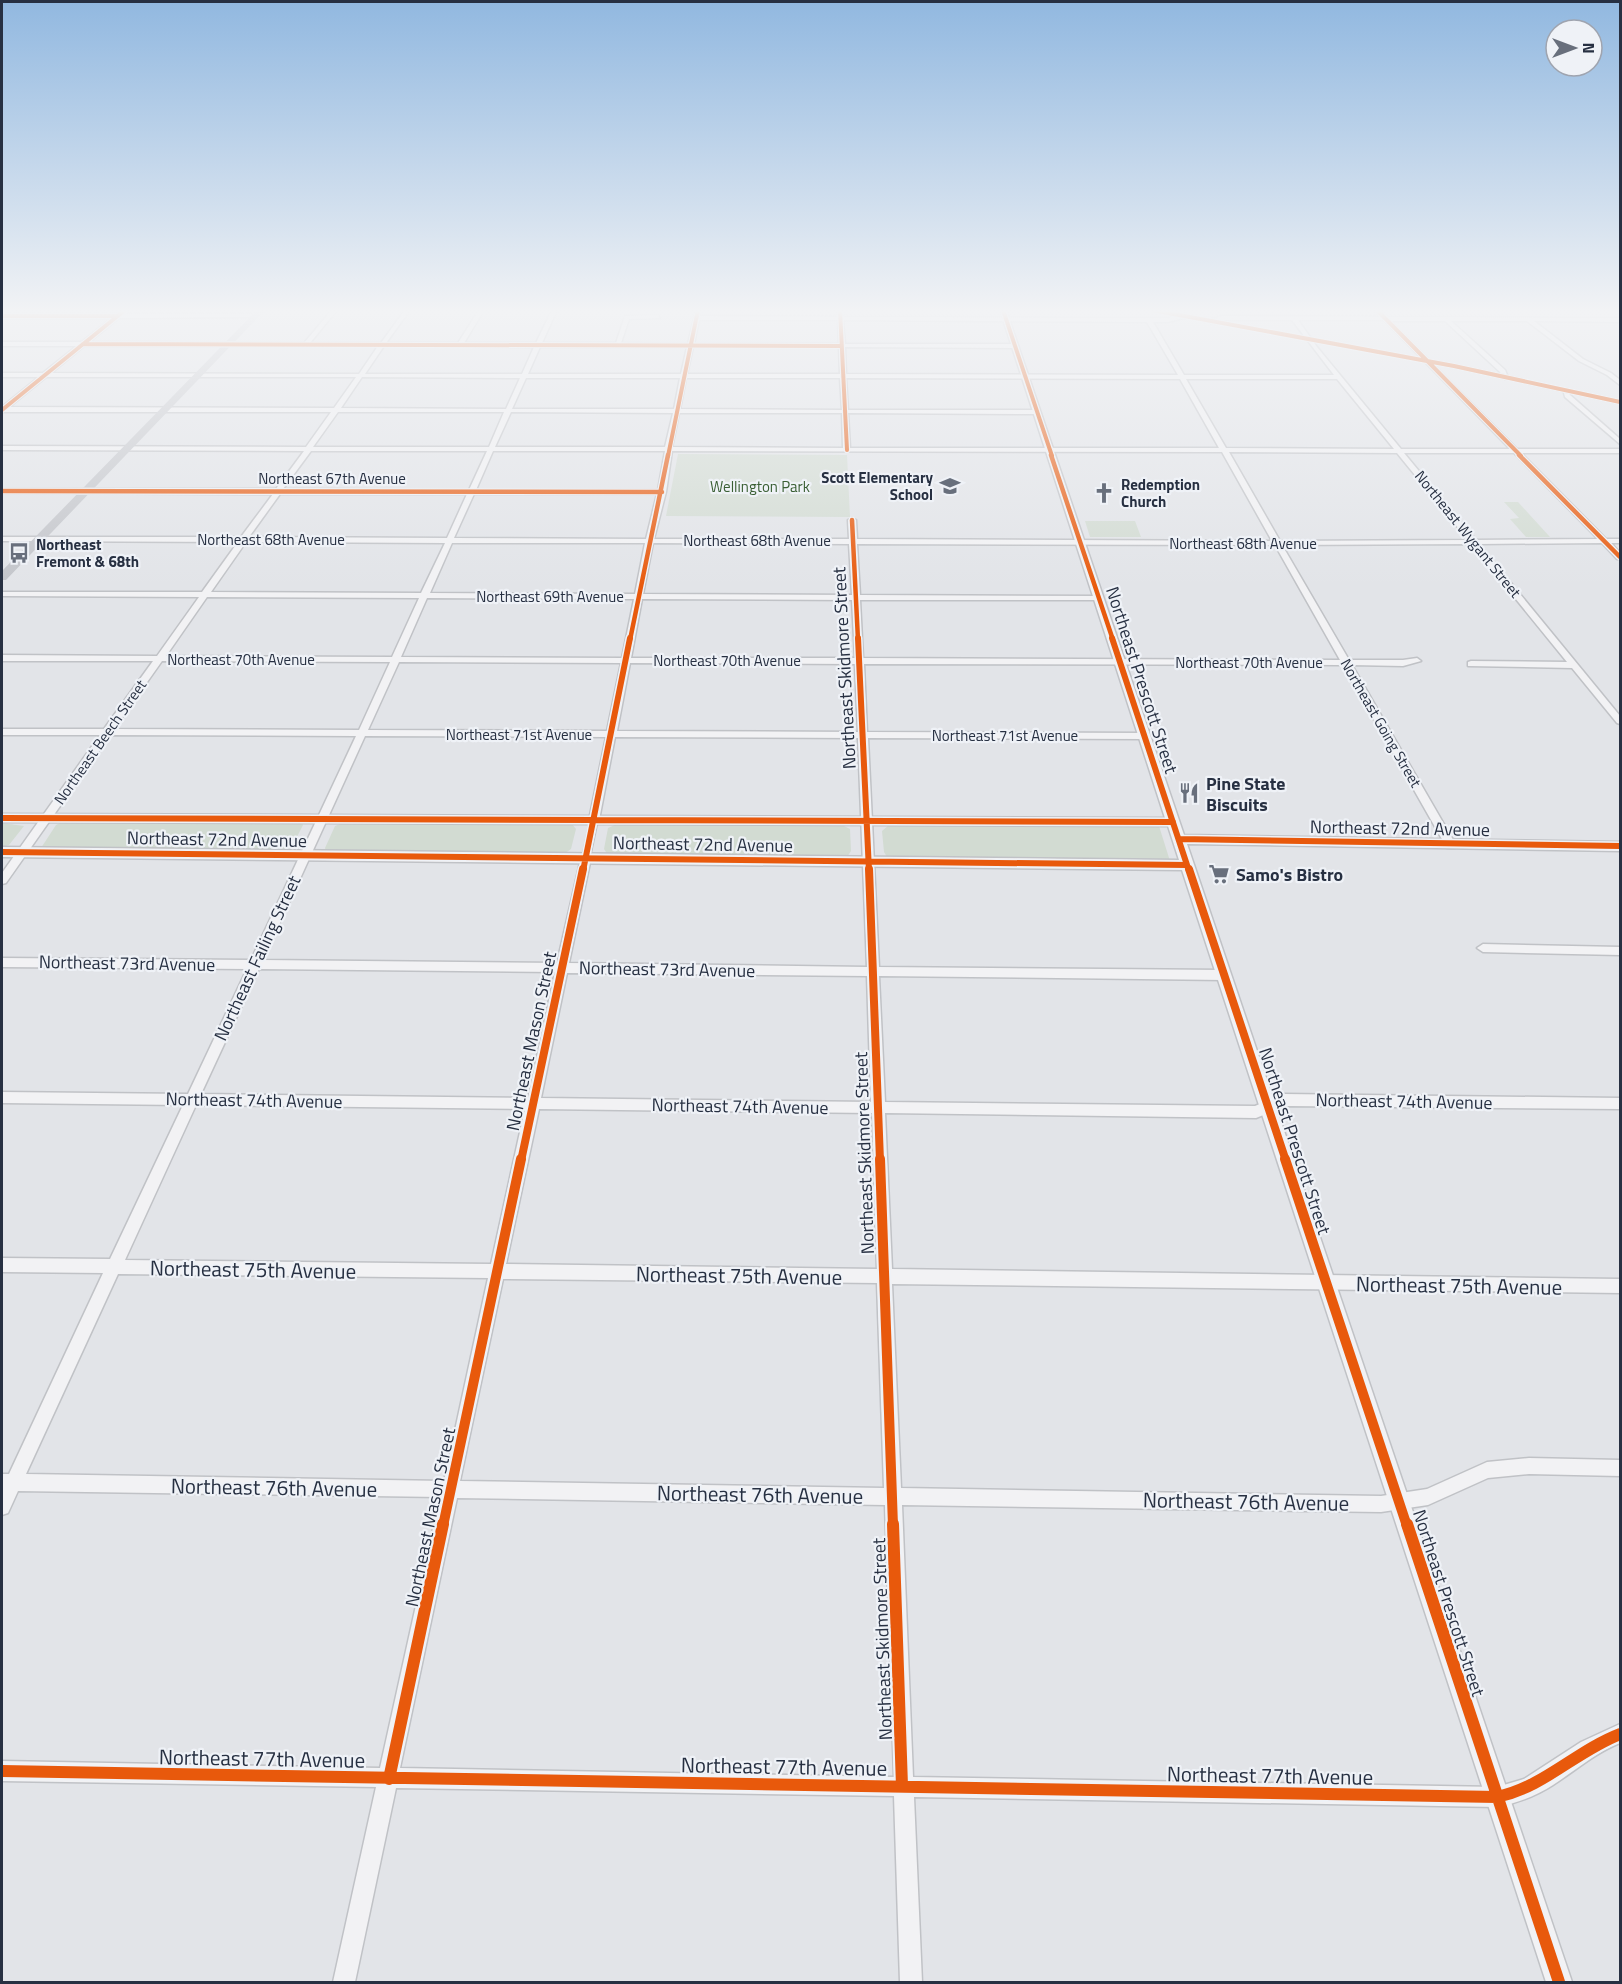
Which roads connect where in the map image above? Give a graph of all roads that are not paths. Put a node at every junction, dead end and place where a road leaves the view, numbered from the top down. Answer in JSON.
{"nodes":[{"id":1,"x":171,"y":403,"type":"edge"},
{"id":2,"x":341,"y":403,"type":"edge"},
{"id":3,"x":510,"y":403,"type":"edge"},
{"id":4,"x":678,"y":403,"type":"edge"},
{"id":5,"x":845,"y":403,"type":"edge"},
{"id":6,"x":1034,"y":403,"type":"edge"},
{"id":7,"x":1196,"y":403,"type":"edge"},
{"id":8,"x":1360,"y":403,"type":"edge"},
{"id":9,"x":1469,"y":403,"type":"edge"},
{"id":10,"x":1575,"y":403,"type":"edge"},
{"id":11,"x":2,"y":409,"type":"edge"},
{"id":12,"x":165,"y":409,"type":"junction"},
{"id":13,"x":336,"y":410,"type":"junction"},
{"id":14,"x":507,"y":410,"type":"junction"},
{"id":15,"x":676,"y":411,"type":"junction"},
{"id":16,"x":845,"y":411,"type":"junction"},
{"id":17,"x":1037,"y":412,"type":"junction"},
{"id":18,"x":1620,"y":442,"type":"edge"},
{"id":19,"x":2,"y":448,"type":"edge"},
{"id":20,"x":127,"y":448,"type":"junction"},
{"id":21,"x":308,"y":448,"type":"junction"},
{"id":22,"x":490,"y":449,"type":"junction"},
{"id":23,"x":670,"y":450,"type":"junction"},
{"id":24,"x":847,"y":450,"type":"junction"},
{"id":25,"x":1516,"y":450,"type":"junction"},
{"id":26,"x":1050,"y":451,"type":"junction"},
{"id":27,"x":1224,"y":451,"type":"junction"},
{"id":28,"x":1399,"y":451,"type":"junction"},
{"id":29,"x":1620,"y":451,"type":"edge"},
{"id":30,"x":2,"y":490,"type":"edge"},
{"id":31,"x":86,"y":491,"type":"junction"},
{"id":32,"x":279,"y":491,"type":"junction"},
{"id":33,"x":471,"y":492,"type":"junction"},
{"id":34,"x":662,"y":492,"type":"junction"},
{"id":35,"x":852,"y":520,"type":"dead end"},
{"id":36,"x":2,"y":539,"type":"edge"},
{"id":37,"x":38,"y":539,"type":"junction"},
{"id":38,"x":245,"y":539,"type":"junction"},
{"id":39,"x":449,"y":540,"type":"junction"},
{"id":40,"x":650,"y":540,"type":"junction"},
{"id":41,"x":1604,"y":540,"type":"junction"},
{"id":42,"x":854,"y":541,"type":"junction"},
{"id":43,"x":1620,"y":541,"type":"edge"},
{"id":44,"x":1080,"y":542,"type":"junction"},
{"id":45,"x":1277,"y":543,"type":"junction"},
{"id":46,"x":1476,"y":543,"type":"junction"},
{"id":47,"x":1620,"y":557,"type":"edge"},
{"id":48,"x":2,"y":577,"type":"edge"},
{"id":49,"x":2,"y":594,"type":"edge"},
{"id":50,"x":204,"y":595,"type":"junction"},
{"id":51,"x":424,"y":596,"type":"junction"},
{"id":52,"x":639,"y":596,"type":"junction"},
{"id":53,"x":854,"y":597,"type":"junction"},
{"id":54,"x":1099,"y":598,"type":"junction"},
{"id":55,"x":2,"y":658,"type":"edge"},
{"id":56,"x":159,"y":658,"type":"junction"},
{"id":57,"x":395,"y":659,"type":"junction"},
{"id":58,"x":626,"y":660,"type":"junction"},
{"id":59,"x":858,"y":661,"type":"junction"},
{"id":60,"x":1120,"y":662,"type":"junction"},
{"id":61,"x":1416,"y":662,"type":"dead end"},
{"id":62,"x":1346,"y":663,"type":"junction"},
{"id":63,"x":1471,"y":664,"type":"dead end"},
{"id":64,"x":1575,"y":665,"type":"junction"},
{"id":65,"x":1620,"y":720,"type":"edge"},
{"id":66,"x":2,"y":732,"type":"edge"},
{"id":67,"x":107,"y":732,"type":"junction"},
{"id":68,"x":361,"y":733,"type":"junction"},
{"id":69,"x":612,"y":734,"type":"junction"},
{"id":70,"x":862,"y":735,"type":"junction"},
{"id":71,"x":1144,"y":736,"type":"junction"},
{"id":72,"x":2,"y":818,"type":"edge"},
{"id":73,"x":46,"y":818,"type":"junction"},
{"id":74,"x":323,"y":819,"type":"junction"},
{"id":75,"x":594,"y":820,"type":"junction"},
{"id":76,"x":867,"y":821,"type":"junction"},
{"id":77,"x":1173,"y":822,"type":"junction"},
{"id":78,"x":1179,"y":839,"type":"junction"},
{"id":79,"x":1451,"y":844,"type":"junction"},
{"id":80,"x":1620,"y":846,"type":"edge"},
{"id":81,"x":2,"y":852,"type":"edge"},
{"id":82,"x":22,"y":852,"type":"junction"},
{"id":83,"x":306,"y":855,"type":"junction"},
{"id":84,"x":586,"y":858,"type":"junction"},
{"id":85,"x":869,"y":861,"type":"junction"},
{"id":86,"x":1187,"y":865,"type":"junction"},
{"id":87,"x":2,"y":880,"type":"edge"},
{"id":88,"x":1483,"y":948,"type":"dead end"},
{"id":89,"x":1620,"y":951,"type":"edge"},
{"id":90,"x":2,"y":962,"type":"edge"},
{"id":91,"x":254,"y":964,"type":"junction"},
{"id":92,"x":563,"y":968,"type":"junction"},
{"id":93,"x":872,"y":971,"type":"junction"},
{"id":94,"x":1224,"y":975,"type":"junction"},
{"id":95,"x":2,"y":1096,"type":"edge"},
{"id":96,"x":192,"y":1099,"type":"junction"},
{"id":97,"x":534,"y":1103,"type":"junction"},
{"id":98,"x":1620,"y":1103,"type":"edge"},
{"id":99,"x":1268,"y":1106,"type":"junction"},
{"id":100,"x":877,"y":1107,"type":"junction"},
{"id":101,"x":2,"y":1266,"type":"edge"},
{"id":102,"x":113,"y":1267,"type":"junction"},
{"id":103,"x":497,"y":1272,"type":"junction"},
{"id":104,"x":884,"y":1277,"type":"junction"},
{"id":105,"x":1327,"y":1283,"type":"junction"},
{"id":106,"x":1620,"y":1286,"type":"edge"},
{"id":107,"x":1620,"y":1468,"type":"edge"},
{"id":108,"x":7,"y":1482,"type":"edge"},
{"id":109,"x":452,"y":1490,"type":"junction"},
{"id":110,"x":891,"y":1495,"type":"junction"},
{"id":111,"x":1400,"y":1503,"type":"junction"},
{"id":112,"x":2,"y":1507,"type":"edge"},
{"id":113,"x":1620,"y":1734,"type":"edge"},
{"id":114,"x":2,"y":1771,"type":"edge"},
{"id":115,"x":389,"y":1779,"type":"junction"},
{"id":116,"x":902,"y":1786,"type":"junction"},
{"id":117,"x":1497,"y":1797,"type":"junction"},
{"id":118,"x":344,"y":1983,"type":"edge"},
{"id":119,"x":911,"y":1983,"type":"edge"},
{"id":120,"x":1559,"y":1983,"type":"edge"}],
"edges":[{"from":1,"to":12,"type":"main road"},
{"from":2,"to":13,"type":"street","name":"Northeast Beech Street"},
{"from":3,"to":14,"type":"street","name":"Northeast Failing Street"},
{"from":4,"to":15,"type":"street","name":"Northeast Mason Street"},
{"from":5,"to":16,"type":"street"},
{"from":6,"to":17,"type":"street","name":"Northeast Prescott Street"},
{"from":7,"to":27,"type":"street","name":"Northeast Going Street"},
{"from":8,"to":28,"type":"street","name":"Northeast Wygant Street"},
{"from":9,"to":25,"type":"street"},
{"from":10,"to":18,"type":"street"},
{"from":11,"to":12,"type":"street"},
{"from":12,"to":13,"type":"street"},
{"from":12,"to":20,"type":"main road"},
{"from":13,"to":14,"type":"street"},
{"from":13,"to":21,"type":"street","name":"Northeast Beech Street"},
{"from":14,"to":15,"type":"street"},
{"from":14,"to":22,"type":"street","name":"Northeast Failing Street"},
{"from":15,"to":16,"type":"street"},
{"from":15,"to":23,"type":"street","name":"Northeast Mason Street"},
{"from":16,"to":17,"type":"street"},
{"from":16,"to":24,"type":"street"},
{"from":17,"to":26,"type":"street","name":"Northeast Prescott Street"},
{"from":19,"to":20,"type":"street"},
{"from":20,"to":21,"type":"street"},
{"from":20,"to":31,"type":"main road"},
{"from":21,"to":22,"type":"street"},
{"from":21,"to":32,"type":"street","name":"Northeast Beech Street"},
{"from":22,"to":23,"type":"street"},
{"from":22,"to":33,"type":"street","name":"Northeast Failing Street"},
{"from":23,"to":24,"type":"street"},
{"from":23,"to":34,"type":"street","name":"Northeast Mason Street"},
{"from":24,"to":26,"type":"street"},
{"from":25,"to":28,"type":"street"},
{"from":25,"to":29,"type":"street"},
{"from":25,"to":41,"type":"street"},
{"from":26,"to":27,"type":"street"},
{"from":26,"to":44,"type":"street","name":"Northeast Prescott Street"},
{"from":27,"to":28,"type":"street"},
{"from":27,"to":45,"type":"street","name":"Northeast Going Street"},
{"from":28,"to":46,"type":"street","name":"Northeast Wygant Street"},
{"from":30,"to":31,"type":"street","name":"Northeast 67th Avenue"},
{"from":31,"to":32,"type":"street","name":"Northeast 67th Avenue"},
{"from":31,"to":37,"type":"main road"},
{"from":32,"to":33,"type":"street","name":"Northeast 67th Avenue"},
{"from":32,"to":38,"type":"street","name":"Northeast Beech Street"},
{"from":33,"to":34,"type":"street","name":"Northeast 67th Avenue"},
{"from":33,"to":39,"type":"street","name":"Northeast Failing Street"},
{"from":34,"to":40,"type":"street","name":"Northeast Mason Street"},
{"from":35,"to":42,"type":"street","name":"Northeast Skidmore Street"},
{"from":36,"to":37,"type":"street","name":"Northeast 68th Avenue"},
{"from":37,"to":38,"type":"street","name":"Northeast 68th Avenue"},
{"from":37,"to":48,"type":"main road"},
{"from":38,"to":39,"type":"street","name":"Northeast 68th Avenue"},
{"from":38,"to":50,"type":"street","name":"Northeast Beech Street"},
{"from":39,"to":40,"type":"street","name":"Northeast 68th Avenue"},
{"from":39,"to":51,"type":"street","name":"Northeast Failing Street"},
{"from":40,"to":42,"type":"street","name":"Northeast 68th Avenue"},
{"from":40,"to":52,"type":"street","name":"Northeast Mason Street"},
{"from":41,"to":43,"type":"street","name":"Northeast 68th Avenue"},
{"from":41,"to":46,"type":"street","name":"Northeast 68th Avenue"},
{"from":41,"to":47,"type":"street"},
{"from":42,"to":44,"type":"street","name":"Northeast 68th Avenue"},
{"from":42,"to":53,"type":"street","name":"Northeast Skidmore Street"},
{"from":44,"to":45,"type":"street","name":"Northeast 68th Avenue"},
{"from":44,"to":54,"type":"street","name":"Northeast Prescott Street"},
{"from":45,"to":46,"type":"street","name":"Northeast 68th Avenue"},
{"from":45,"to":62,"type":"street","name":"Northeast Going Street"},
{"from":46,"to":64,"type":"street","name":"Northeast Wygant Street"},
{"from":49,"to":50,"type":"street","name":"Northeast 69th Avenue"},
{"from":50,"to":51,"type":"street","name":"Northeast 69th Avenue"},
{"from":50,"to":56,"type":"street","name":"Northeast Beech Street"},
{"from":51,"to":52,"type":"street","name":"Northeast 69th Avenue"},
{"from":51,"to":57,"type":"street","name":"Northeast Failing Street"},
{"from":52,"to":53,"type":"street","name":"Northeast 69th Avenue"},
{"from":52,"to":58,"type":"street","name":"Northeast Mason Street"},
{"from":53,"to":54,"type":"street","name":"Northeast 69th Avenue"},
{"from":53,"to":59,"type":"street","name":"Northeast Skidmore Street"},
{"from":54,"to":60,"type":"street","name":"Northeast Prescott Street"},
{"from":55,"to":56,"type":"street","name":"Northeast 70th Avenue"},
{"from":56,"to":57,"type":"street","name":"Northeast 70th Avenue"},
{"from":56,"to":67,"type":"street","name":"Northeast Beech Street"},
{"from":57,"to":58,"type":"street","name":"Northeast 70th Avenue"},
{"from":57,"to":68,"type":"street","name":"Northeast Failing Street"},
{"from":58,"to":59,"type":"street","name":"Northeast 70th Avenue"},
{"from":58,"to":69,"type":"street","name":"Northeast Mason Street"},
{"from":59,"to":60,"type":"street","name":"Northeast 70th Avenue"},
{"from":59,"to":70,"type":"street","name":"Northeast Skidmore Street"},
{"from":60,"to":62,"type":"street","name":"Northeast 70th Avenue"},
{"from":60,"to":71,"type":"street","name":"Northeast Prescott Street"},
{"from":61,"to":62,"type":"street","name":"Northeast 70th Avenue"},
{"from":62,"to":79,"type":"street","name":"Northeast Going Street"},
{"from":63,"to":64,"type":"street"},
{"from":64,"to":65,"type":"street","name":"Northeast Wygant Street"},
{"from":66,"to":67,"type":"street","name":"Northeast 71st Avenue"},
{"from":67,"to":68,"type":"street","name":"Northeast 71st Avenue"},
{"from":67,"to":73,"type":"street","name":"Northeast Beech Street"},
{"from":68,"to":69,"type":"street","name":"Northeast 71st Avenue"},
{"from":68,"to":74,"type":"street","name":"Northeast Failing Street"},
{"from":69,"to":70,"type":"street","name":"Northeast 71st Avenue"},
{"from":69,"to":75,"type":"street","name":"Northeast Mason Street"},
{"from":70,"to":71,"type":"street","name":"Northeast 71st Avenue"},
{"from":70,"to":76,"type":"street","name":"Northeast Skidmore Street"},
{"from":71,"to":77,"type":"street","name":"Northeast Prescott Street"},
{"from":72,"to":73,"type":"street","name":"Northeast 72nd Avenue"},
{"from":73,"to":74,"type":"street","name":"Northeast 72nd Avenue"},
{"from":73,"to":82,"type":"street","name":"Northeast Beech Street"},
{"from":74,"to":75,"type":"street","name":"Northeast 72nd Avenue"},
{"from":74,"to":83,"type":"street","name":"Northeast Failing Street"},
{"from":75,"to":76,"type":"street","name":"Northeast 72nd Avenue"},
{"from":75,"to":84,"type":"street","name":"Northeast Mason Street"},
{"from":76,"to":77,"type":"street","name":"Northeast 72nd Avenue"},
{"from":76,"to":85,"type":"street","name":"Northeast Skidmore Street"},
{"from":77,"to":78,"type":"street","name":"Northeast Prescott Street"},
{"from":78,"to":79,"type":"street","name":"Northeast 72nd Avenue"},
{"from":78,"to":86,"type":"street","name":"Northeast Prescott Street"},
{"from":79,"to":80,"type":"street","name":"Northeast 72nd Avenue"},
{"from":81,"to":82,"type":"street","name":"Northeast 72nd Avenue"},
{"from":82,"to":83,"type":"street","name":"Northeast 72nd Avenue"},
{"from":82,"to":87,"type":"street","name":"Northeast Beech Street"},
{"from":83,"to":84,"type":"street","name":"Northeast 72nd Avenue"},
{"from":83,"to":91,"type":"street","name":"Northeast Failing Street"},
{"from":84,"to":85,"type":"street","name":"Northeast 72nd Avenue"},
{"from":84,"to":92,"type":"street","name":"Northeast Mason Street"},
{"from":85,"to":86,"type":"street","name":"Northeast 72nd Avenue"},
{"from":85,"to":93,"type":"street","name":"Northeast Skidmore Street"},
{"from":86,"to":94,"type":"street","name":"Northeast Prescott Street"},
{"from":88,"to":89,"type":"street"},
{"from":90,"to":91,"type":"street","name":"Northeast 73rd Avenue"},
{"from":91,"to":92,"type":"street","name":"Northeast 73rd Avenue"},
{"from":91,"to":96,"type":"street","name":"Northeast Failing Street"},
{"from":92,"to":93,"type":"street","name":"Northeast 73rd Avenue"},
{"from":92,"to":97,"type":"street","name":"Northeast Mason Street"},
{"from":93,"to":94,"type":"street","name":"Northeast 73rd Avenue"},
{"from":93,"to":100,"type":"street","name":"Northeast Skidmore Street"},
{"from":94,"to":99,"type":"street","name":"Northeast Prescott Street"},
{"from":95,"to":96,"type":"street","name":"Northeast 74th Avenue"},
{"from":96,"to":97,"type":"street","name":"Northeast 74th Avenue"},
{"from":96,"to":102,"type":"street","name":"Northeast Failing Street"},
{"from":97,"to":100,"type":"street","name":"Northeast 74th Avenue"},
{"from":97,"to":103,"type":"street","name":"Northeast Mason Street"},
{"from":98,"to":99,"type":"street","name":"Northeast 74th Avenue"},
{"from":99,"to":100,"type":"street","name":"Northeast 74th Avenue"},
{"from":99,"to":105,"type":"street","name":"Northeast Prescott Street"},
{"from":100,"to":104,"type":"street","name":"Northeast Skidmore Street"},
{"from":101,"to":102,"type":"street","name":"Northeast 75th Avenue"},
{"from":102,"to":103,"type":"street","name":"Northeast 75th Avenue"},
{"from":102,"to":108,"type":"street","name":"Northeast Failing Street"},
{"from":103,"to":104,"type":"street","name":"Northeast 75th Avenue"},
{"from":103,"to":109,"type":"street","name":"Northeast Mason Street"},
{"from":104,"to":105,"type":"street","name":"Northeast 75th Avenue"},
{"from":104,"to":110,"type":"street","name":"Northeast Skidmore Street"},
{"from":105,"to":106,"type":"street","name":"Northeast 75th Avenue"},
{"from":105,"to":111,"type":"street","name":"Northeast Prescott Street"},
{"from":107,"to":111,"type":"street","name":"Northeast 76th Avenue"},
{"from":108,"to":109,"type":"street","name":"Northeast 76th Avenue"},
{"from":108,"to":112,"type":"street","name":"Northeast Failing Street"},
{"from":109,"to":110,"type":"street","name":"Northeast 76th Avenue"},
{"from":109,"to":115,"type":"street","name":"Northeast Mason Street"},
{"from":110,"to":111,"type":"street","name":"Northeast 76th Avenue"},
{"from":110,"to":116,"type":"street","name":"Northeast Skidmore Street"},
{"from":111,"to":117,"type":"street","name":"Northeast Prescott Street"},
{"from":113,"to":117,"type":"street","name":"Northeast 77th Avenue"},
{"from":114,"to":115,"type":"street","name":"Northeast 77th Avenue"},
{"from":115,"to":116,"type":"street","name":"Northeast 77th Avenue"},
{"from":115,"to":118,"type":"street","name":"Northeast Mason Street"},
{"from":116,"to":117,"type":"street","name":"Northeast 77th Avenue"},
{"from":116,"to":119,"type":"street","name":"Northeast Skidmore Street"},
{"from":117,"to":120,"type":"street","name":"Northeast Prescott Street"}]}
